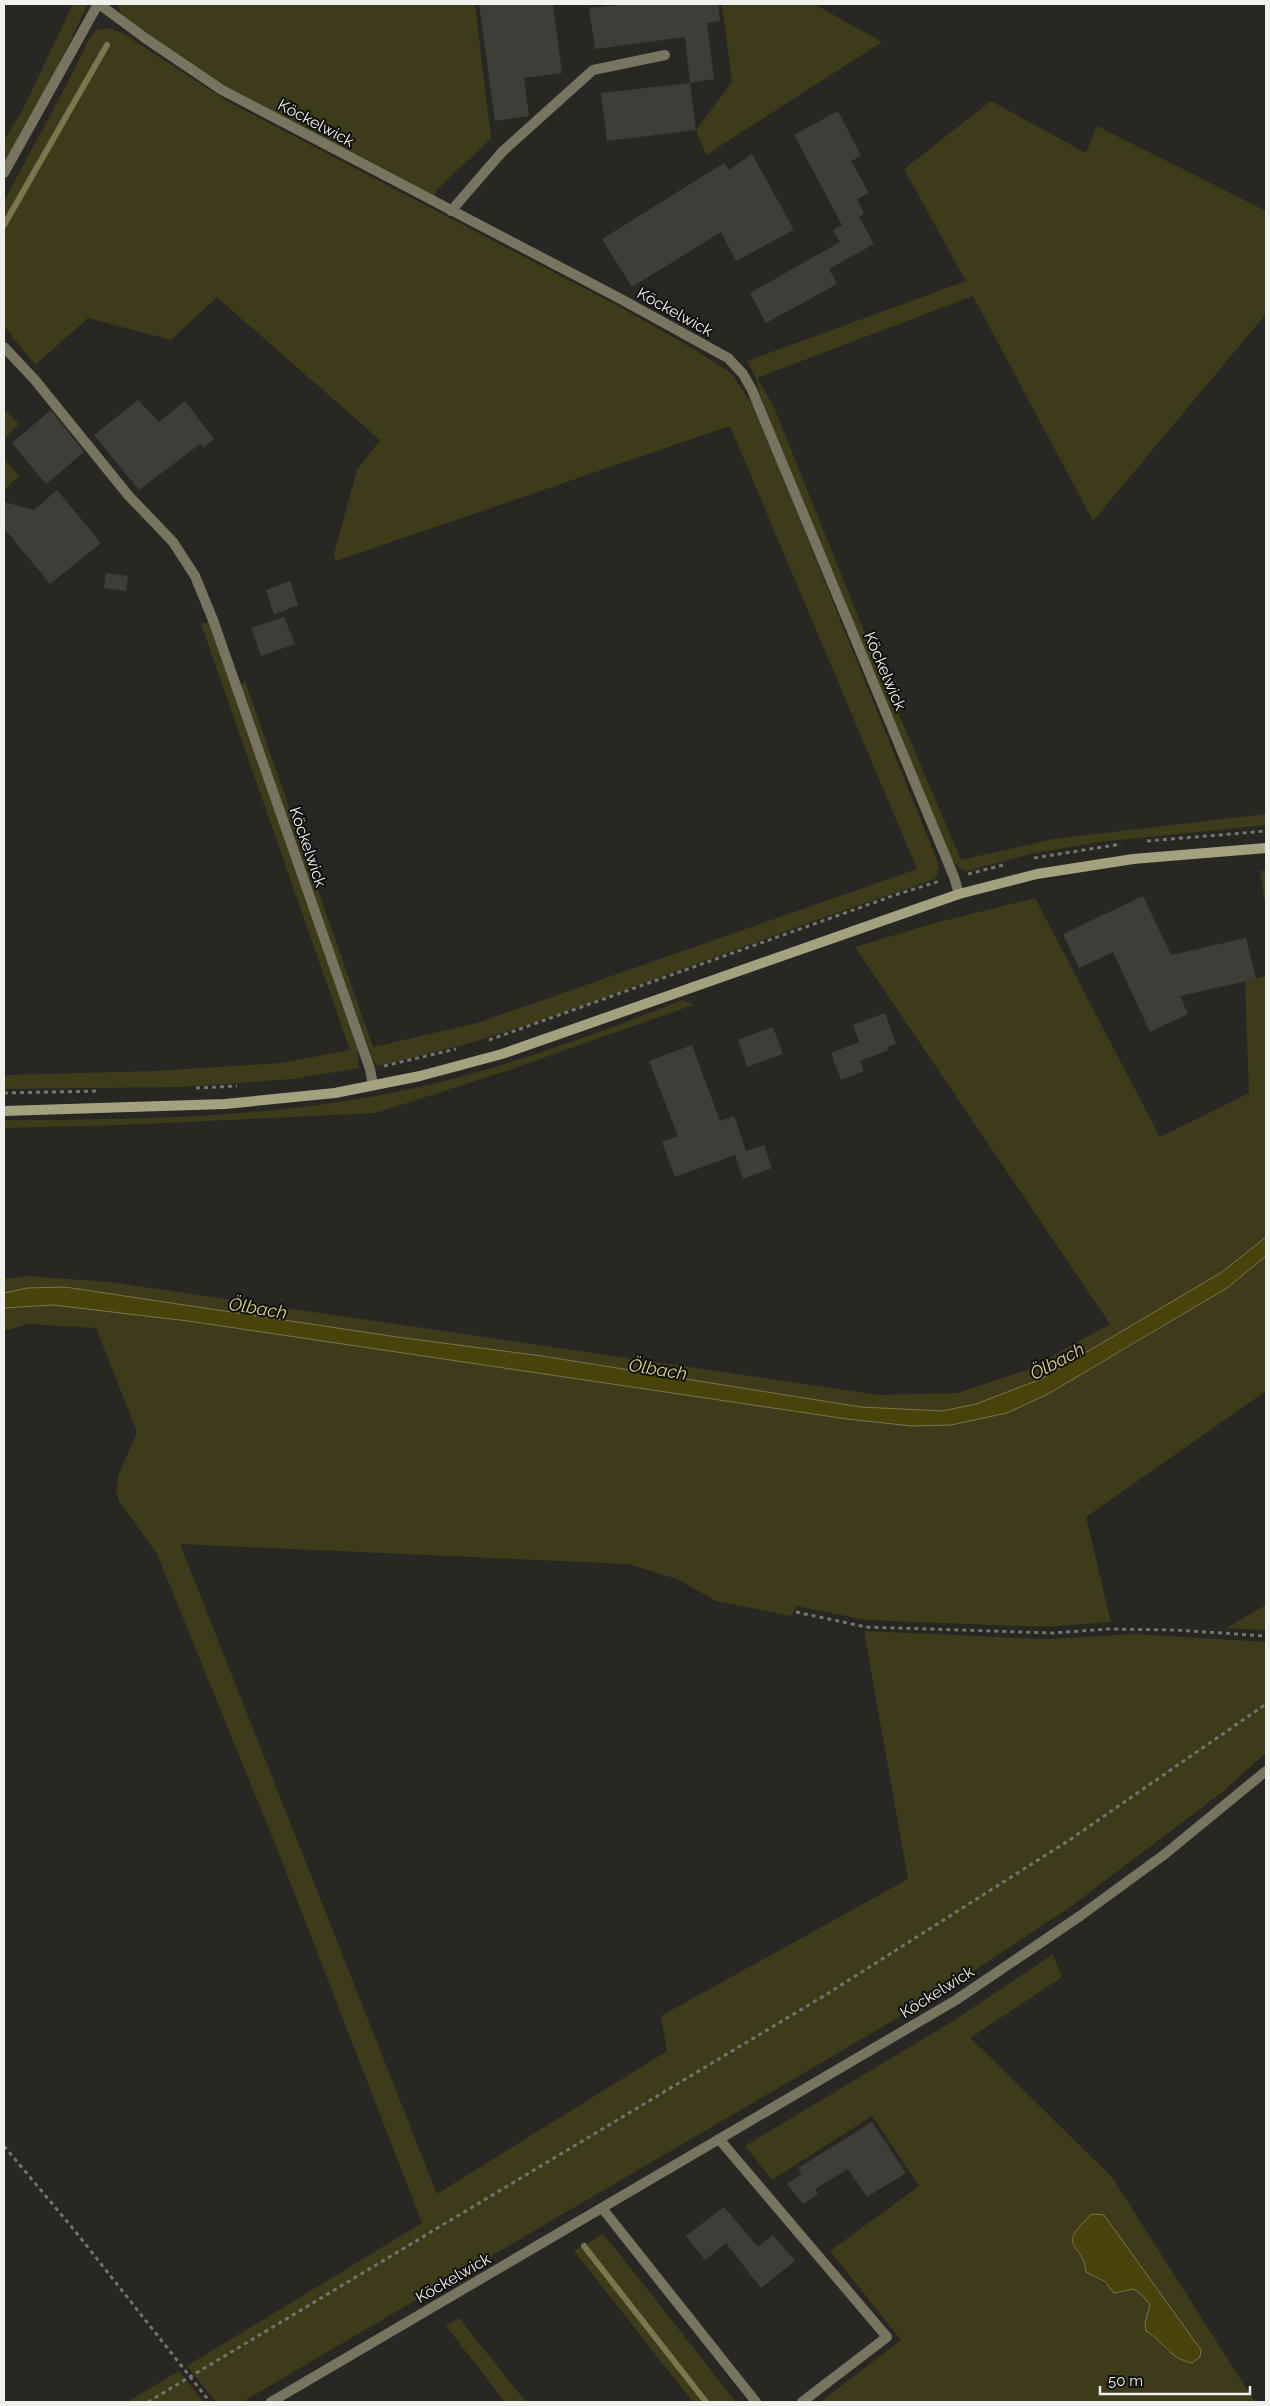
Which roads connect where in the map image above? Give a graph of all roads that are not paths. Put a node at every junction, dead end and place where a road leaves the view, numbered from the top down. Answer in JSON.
{"nodes":[{"id":1,"x":98,"y":4,"type":"edge"},
{"id":2,"x":665,"y":55,"type":"dead end"},
{"id":3,"x":4,"y":173,"type":"edge"},
{"id":4,"x":451,"y":212,"type":"junction"},
{"id":5,"x":4,"y":347,"type":"edge"},
{"id":6,"x":1266,"y":848,"type":"edge"},
{"id":7,"x":959,"y":894,"type":"junction"},
{"id":8,"x":373,"y":1085,"type":"junction"},
{"id":9,"x":4,"y":1110,"type":"edge"},
{"id":10,"x":1266,"y":1770,"type":"edge"},
{"id":11,"x":719,"y":2139,"type":"junction"},
{"id":12,"x":602,"y":2208,"type":"junction"},
{"id":13,"x":271,"y":2402,"type":"edge"},
{"id":14,"x":756,"y":2402,"type":"edge"},
{"id":15,"x":802,"y":2402,"type":"edge"}],
"edges":[{"from":1,"to":3,"type":"street","name":"Köckelwick"},
{"from":1,"to":4,"type":"street","name":"Köckelwick"},
{"from":2,"to":4,"type":"street"},
{"from":4,"to":7,"type":"street","name":"Köckelwick"},
{"from":5,"to":8,"type":"street","name":"Köckelwick"},
{"from":6,"to":7,"type":"main road"},
{"from":7,"to":8,"type":"main road"},
{"from":8,"to":9,"type":"main road"},
{"from":10,"to":11,"type":"street","name":"Köckelwick"},
{"from":11,"to":12,"type":"street","name":"Köckelwick"},
{"from":11,"to":15,"type":"street"},
{"from":12,"to":13,"type":"street","name":"Köckelwick"},
{"from":12,"to":14,"type":"street"}]}
